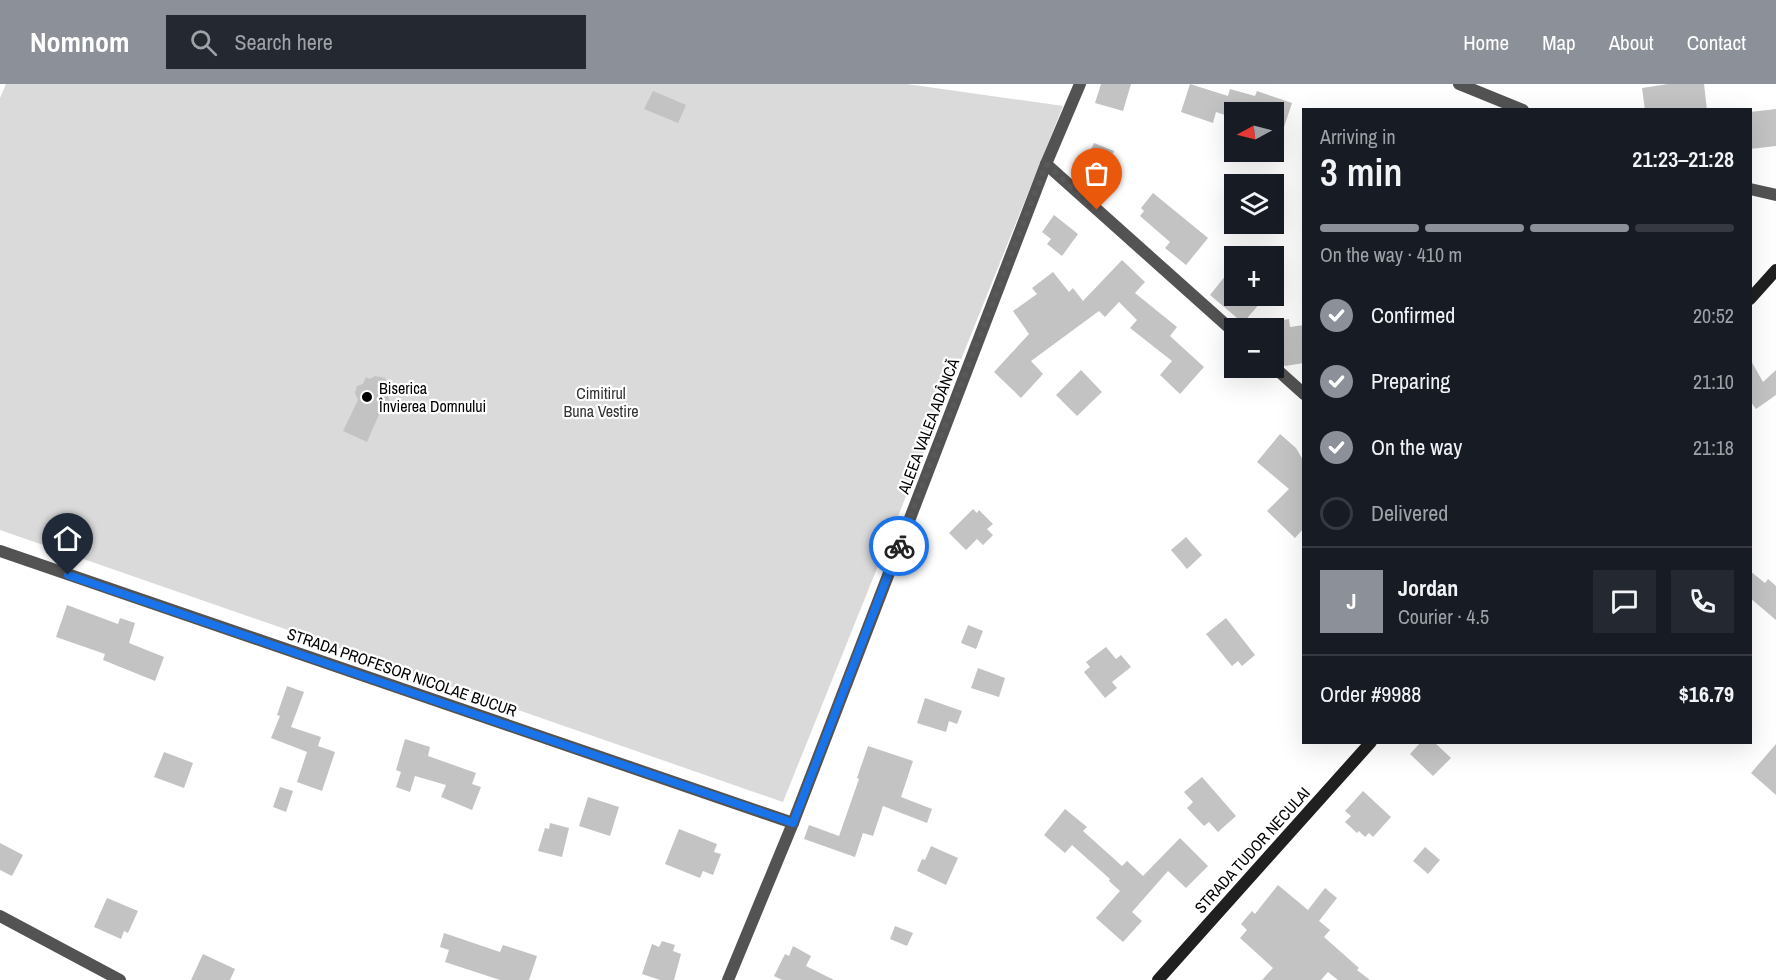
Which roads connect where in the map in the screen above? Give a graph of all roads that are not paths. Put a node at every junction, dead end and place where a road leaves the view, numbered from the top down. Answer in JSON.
{"nodes":[{"id":1,"x":1080,"y":84,"type":"edge"},
{"id":2,"x":1467,"y":85,"type":"edge"},
{"id":3,"x":1519,"y":108,"type":"edge"},
{"id":4,"x":1046,"y":164,"type":"junction"},
{"id":5,"x":1752,"y":189,"type":"edge"},
{"id":6,"x":1776,"y":195,"type":"edge"},
{"id":7,"x":1776,"y":270,"type":"edge"},
{"id":8,"x":1752,"y":297,"type":"edge"},
{"id":9,"x":1224,"y":323,"type":"edge"},
{"id":10,"x":1284,"y":376,"type":"edge"},
{"id":11,"x":1302,"y":392,"type":"edge"},
{"id":12,"x":0,"y":551,"type":"edge"},
{"id":13,"x":1369,"y":744,"type":"edge"},
{"id":14,"x":793,"y":823,"type":"junction"},
{"id":15,"x":0,"y":916,"type":"edge"},
{"id":16,"x":120,"y":980,"type":"edge"},
{"id":17,"x":728,"y":980,"type":"edge"},
{"id":18,"x":1158,"y":980,"type":"edge"}],
"edges":[{"from":1,"to":4,"type":"street","name":"ALEEA VALEA ADÂNCĂ"},
{"from":2,"to":3,"type":"street"},
{"from":4,"to":9,"type":"street"},
{"from":4,"to":14,"type":"street","name":"ALEEA VALEA ADÂNCĂ"},
{"from":5,"to":6,"type":"street"},
{"from":7,"to":8,"type":"street"},
{"from":10,"to":11,"type":"street"},
{"from":12,"to":14,"type":"street","name":"STRADA PROFESOR NICOLAE BUCUR"},
{"from":13,"to":18,"type":"street","name":"STRADA TUDOR NECULAI"},
{"from":14,"to":17,"type":"street","name":"ALEEA VALEA ADÂNCĂ"},
{"from":15,"to":16,"type":"street"}]}
